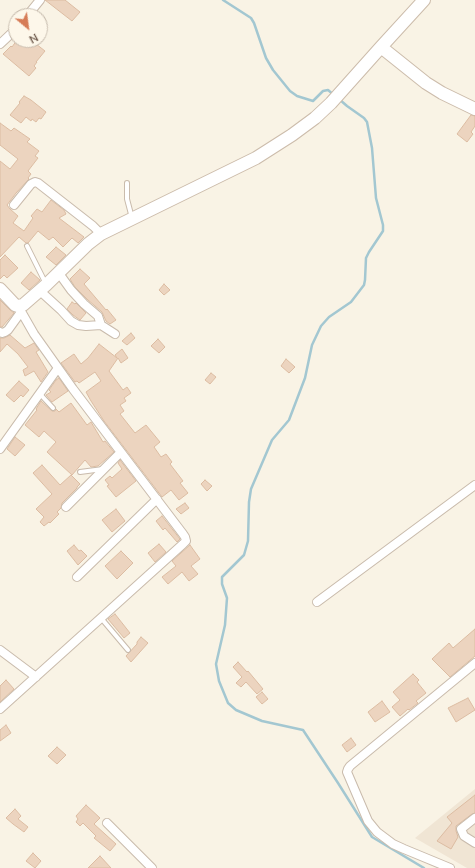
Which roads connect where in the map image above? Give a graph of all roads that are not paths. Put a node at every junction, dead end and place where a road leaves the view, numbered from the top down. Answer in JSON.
{"nodes":[{"id":1,"x":40,"y":0,"type":"edge"},
{"id":2,"x":424,"y":0,"type":"edge"},
{"id":3,"x":34,"y":8,"type":"edge"},
{"id":4,"x":8,"y":36,"type":"edge"},
{"id":5,"x":0,"y":44,"type":"edge"},
{"id":6,"x":381,"y":47,"type":"junction"},
{"id":7,"x":475,"y":109,"type":"edge"},
{"id":8,"x":126,"y":182,"type":"dead end"},
{"id":9,"x":14,"y":205,"type":"dead end"},
{"id":10,"x":132,"y":218,"type":"junction"},
{"id":11,"x":101,"y":234,"type":"junction"},
{"id":12,"x":27,"y":246,"type":"dead end"},
{"id":13,"x":58,"y":272,"type":"junction"},
{"id":14,"x":43,"y":287,"type":"junction"},
{"id":15,"x":0,"y":289,"type":"edge"},
{"id":16,"x":20,"y":309,"type":"junction"},
{"id":17,"x":102,"y":324,"type":"junction"},
{"id":18,"x":0,"y":332,"type":"edge"},
{"id":19,"x":115,"y":334,"type":"dead end"},
{"id":20,"x":58,"y":368,"type":"junction"},
{"id":21,"x":39,"y":394,"type":"junction"},
{"id":22,"x":53,"y":408,"type":"dead end"},
{"id":23,"x":0,"y":449,"type":"edge"},
{"id":24,"x":121,"y":452,"type":"junction"},
{"id":25,"x":104,"y":469,"type":"junction"},
{"id":26,"x":80,"y":472,"type":"dead end"},
{"id":27,"x":475,"y":485,"type":"edge"},
{"id":28,"x":157,"y":499,"type":"junction"},
{"id":29,"x":66,"y":507,"type":"dead end"},
{"id":30,"x":77,"y":577,"type":"dead end"},
{"id":31,"x":317,"y":602,"type":"dead end"},
{"id":32,"x":101,"y":618,"type":"junction"},
{"id":33,"x":0,"y":650,"type":"edge"},
{"id":34,"x":128,"y":650,"type":"dead end"},
{"id":35,"x":475,"y":663,"type":"edge"},
{"id":36,"x":36,"y":677,"type":"junction"},
{"id":37,"x":0,"y":709,"type":"edge"},
{"id":38,"x":475,"y":818,"type":"edge"},
{"id":39,"x":107,"y":823,"type":"dead end"},
{"id":40,"x":475,"y":843,"type":"edge"},
{"id":41,"x":152,"y":868,"type":"edge"},
{"id":42,"x":450,"y":868,"type":"edge"}],
"edges":[{"from":1,"to":3,"type":"street"},
{"from":2,"to":6,"type":"street"},
{"from":4,"to":5,"type":"street"},
{"from":6,"to":7,"type":"street"},
{"from":6,"to":10,"type":"street"},
{"from":8,"to":10,"type":"lane"},
{"from":9,"to":11,"type":"street"},
{"from":10,"to":11,"type":"street"},
{"from":11,"to":13,"type":"street"},
{"from":12,"to":14,"type":"lane"},
{"from":13,"to":14,"type":"street"},
{"from":13,"to":17,"type":"street"},
{"from":14,"to":16,"type":"street"},
{"from":14,"to":17,"type":"street"},
{"from":15,"to":16,"type":"street"},
{"from":16,"to":18,"type":"street"},
{"from":16,"to":20,"type":"street"},
{"from":17,"to":19,"type":"street"},
{"from":20,"to":21,"type":"street"},
{"from":20,"to":24,"type":"street"},
{"from":21,"to":22,"type":"lane"},
{"from":21,"to":23,"type":"street"},
{"from":24,"to":25,"type":"street"},
{"from":24,"to":28,"type":"street"},
{"from":25,"to":26,"type":"lane"},
{"from":25,"to":29,"type":"street"},
{"from":27,"to":31,"type":"street"},
{"from":28,"to":30,"type":"street"},
{"from":28,"to":32,"type":"street"},
{"from":32,"to":34,"type":"lane"},
{"from":32,"to":36,"type":"street"},
{"from":33,"to":36,"type":"street"},
{"from":35,"to":42,"type":"street"},
{"from":36,"to":37,"type":"street"},
{"from":38,"to":40,"type":"street"},
{"from":39,"to":41,"type":"street"}]}
